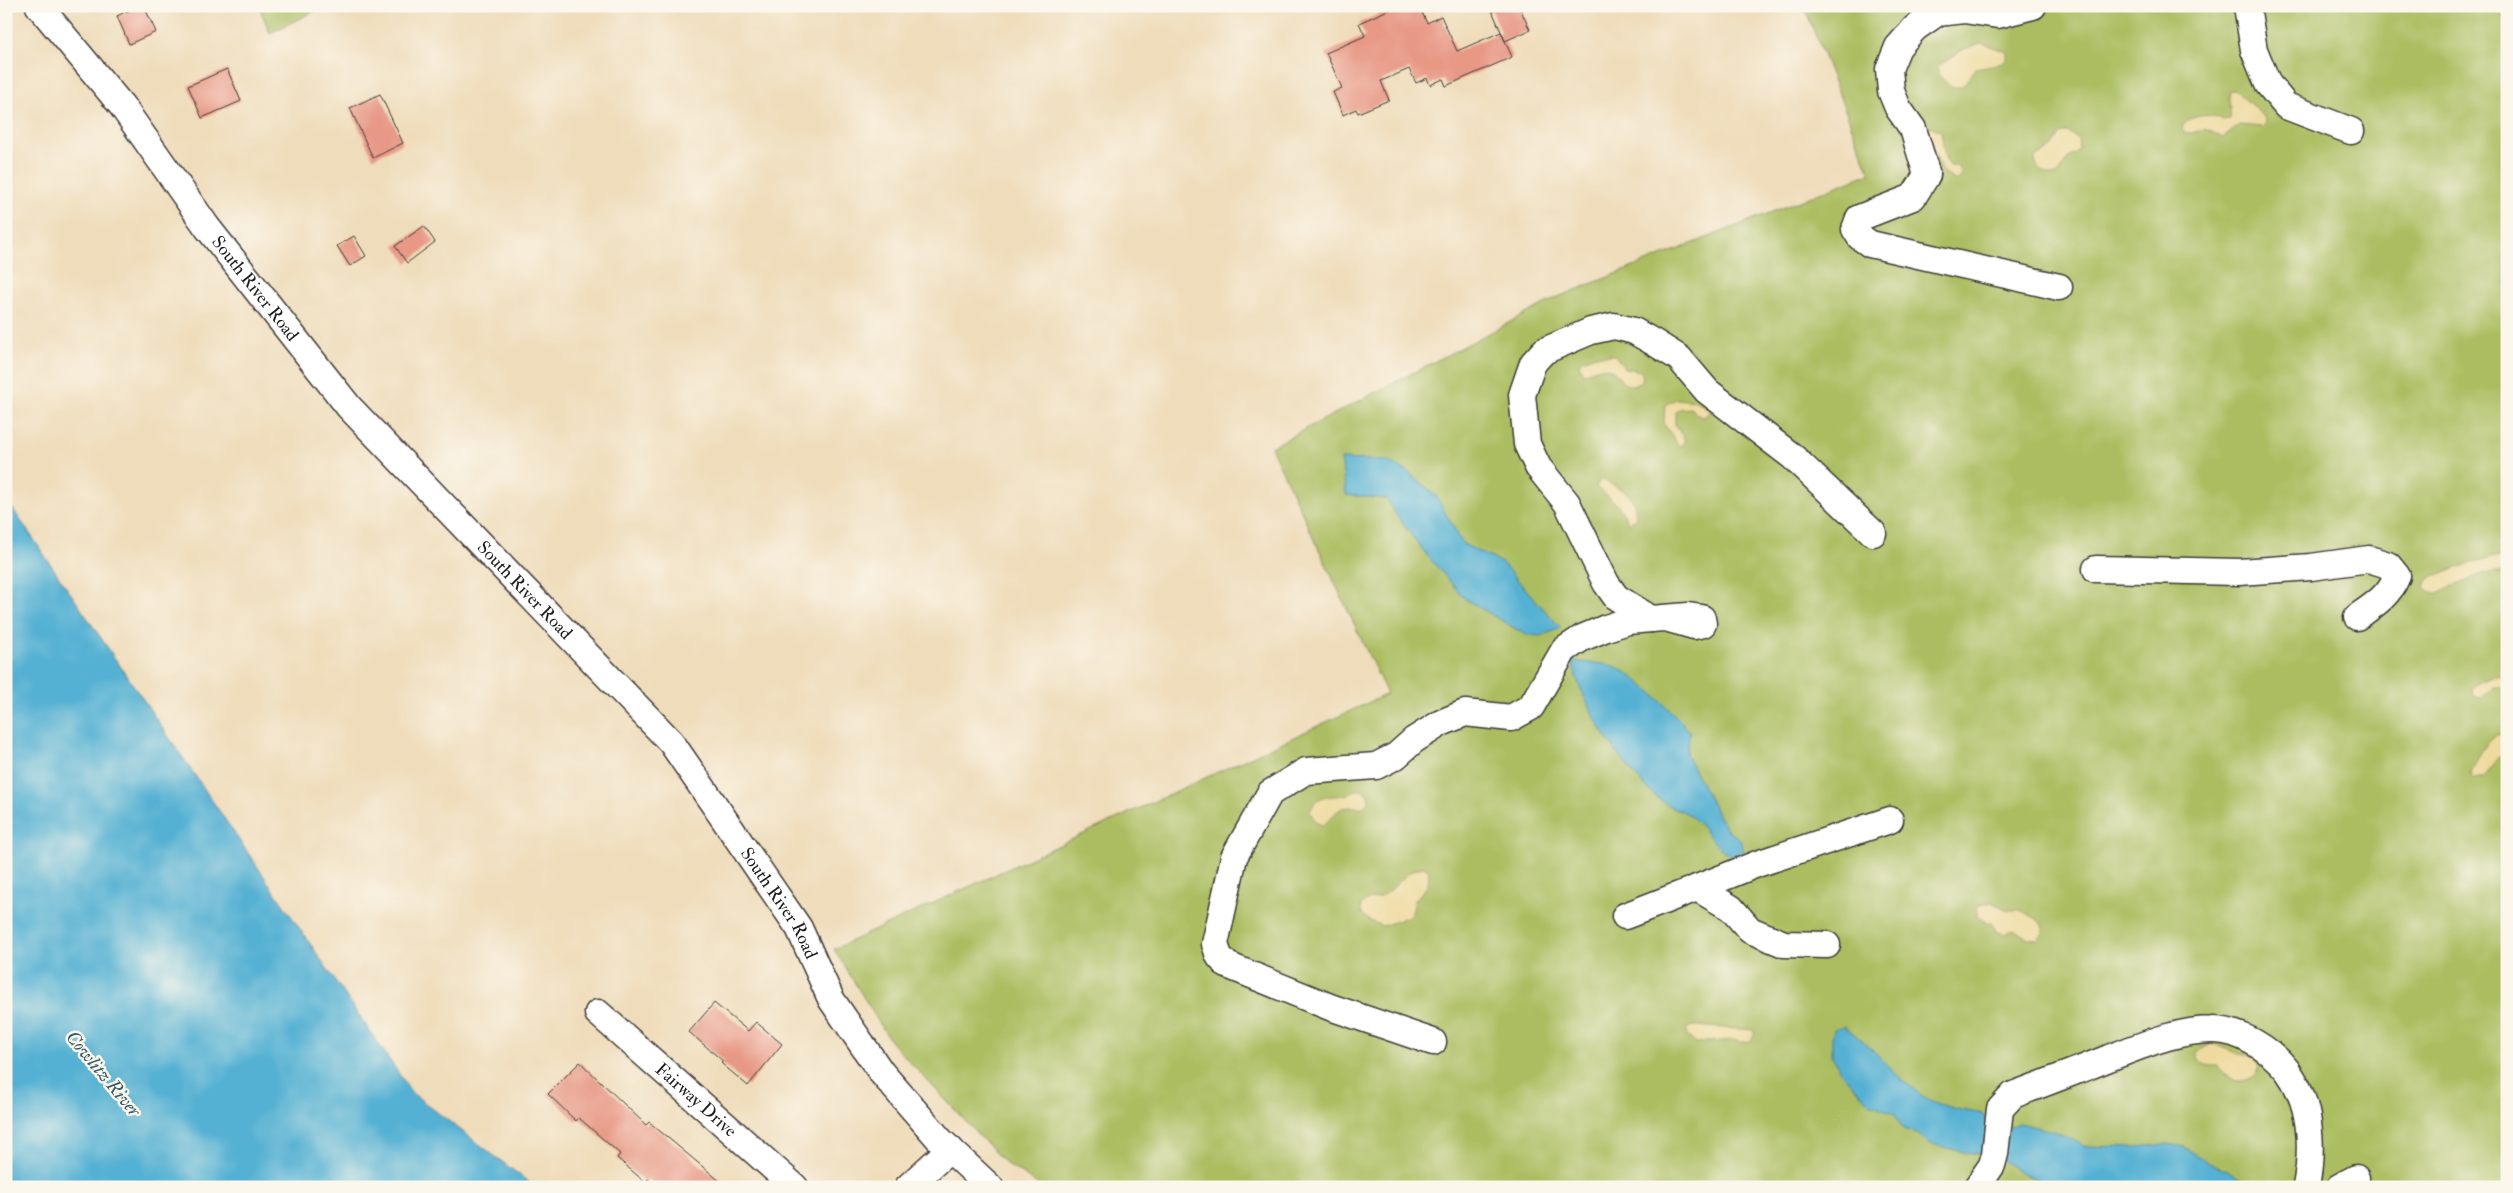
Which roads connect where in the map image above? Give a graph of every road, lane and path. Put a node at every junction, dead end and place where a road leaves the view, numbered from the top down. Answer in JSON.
{"nodes":[{"id":1,"x":39,"y":6,"type":"edge"},
{"id":2,"x":2033,"y":6,"type":"edge"},
{"id":3,"x":2247,"y":6,"type":"edge"},
{"id":4,"x":2351,"y":132,"type":"dead end"},
{"id":5,"x":2059,"y":287,"type":"dead end"},
{"id":6,"x":1873,"y":534,"type":"dead end"},
{"id":7,"x":2096,"y":569,"type":"dead end"},
{"id":8,"x":2357,"y":617,"type":"dead end"},
{"id":9,"x":1890,"y":820,"type":"dead end"},
{"id":10,"x":1697,"y":888,"type":"junction"},
{"id":11,"x":1625,"y":916,"type":"dead end"},
{"id":12,"x":1827,"y":945,"type":"dead end"},
{"id":13,"x":598,"y":1013,"type":"dead end"},
{"id":14,"x":1433,"y":1042,"type":"dead end"},
{"id":15,"x":950,"y":1149,"type":"junction"},
{"id":16,"x":795,"y":1187,"type":"edge"},
{"id":17,"x":908,"y":1187,"type":"edge"},
{"id":18,"x":990,"y":1187,"type":"edge"},
{"id":19,"x":1977,"y":1187,"type":"edge"},
{"id":20,"x":2306,"y":1187,"type":"edge"}],
"edges":[{"from":1,"to":15,"type":"street","name":"South River Road"},
{"from":2,"to":5,"type":"street"},
{"from":3,"to":4,"type":"street"},
{"from":6,"to":14,"type":"street"},
{"from":7,"to":8,"type":"street"},
{"from":9,"to":10,"type":"street"},
{"from":10,"to":11,"type":"street"},
{"from":10,"to":12,"type":"street"},
{"from":13,"to":16,"type":"street","name":"Fairway Drive"},
{"from":15,"to":17,"type":"street"},
{"from":15,"to":18,"type":"street","name":"South River Road"},
{"from":19,"to":20,"type":"street"}]}
